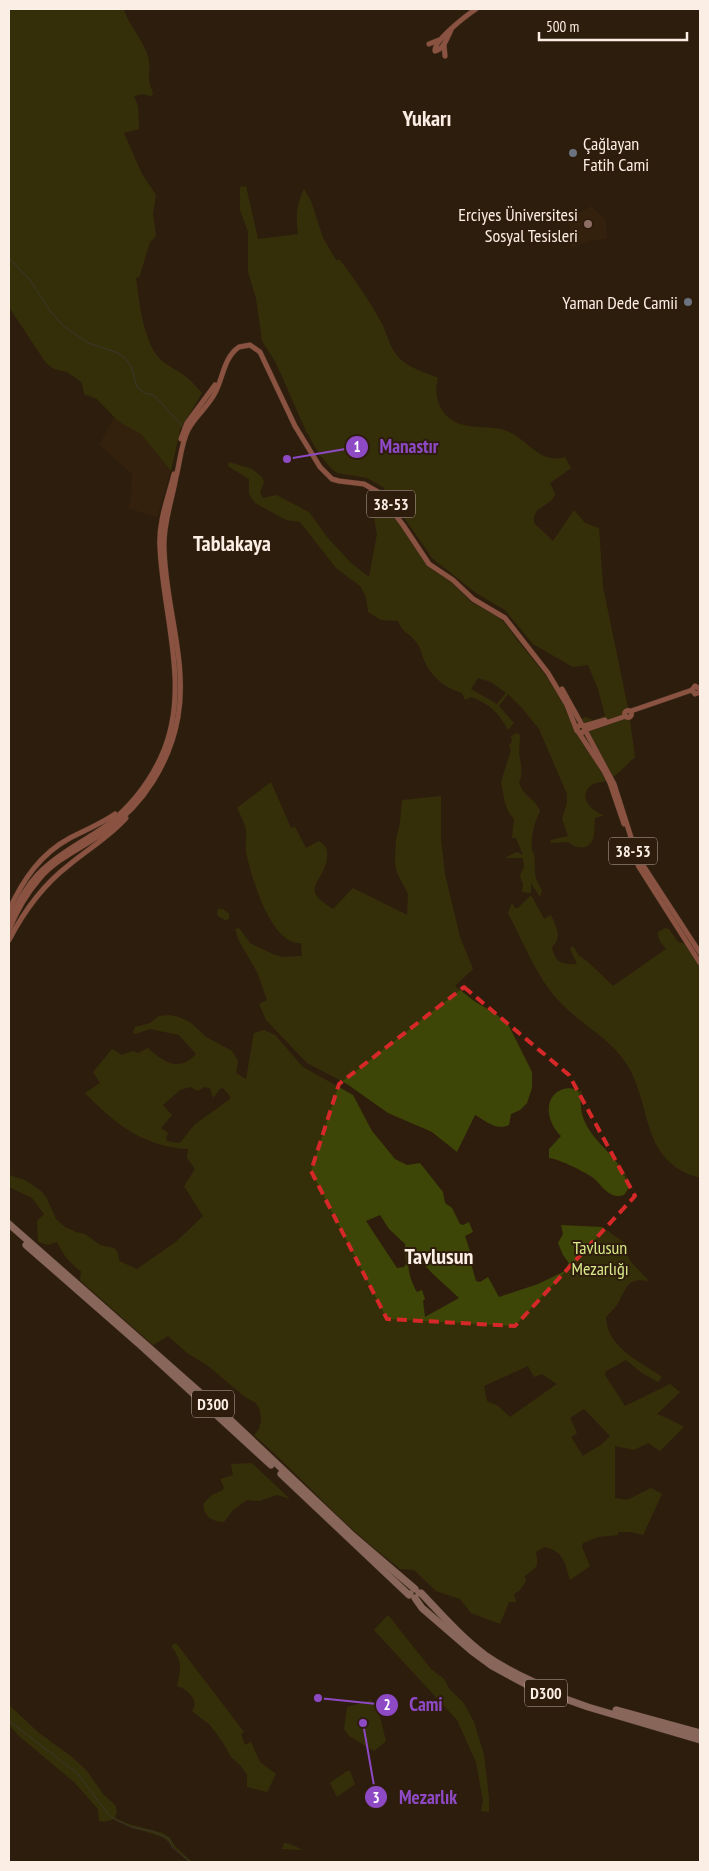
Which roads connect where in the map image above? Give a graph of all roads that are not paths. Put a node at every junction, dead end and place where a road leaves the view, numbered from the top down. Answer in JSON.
{"nodes":[{"id":1,"x":476,"y":9,"type":"edge"},
{"id":2,"x":451,"y":30,"type":"junction"},
{"id":3,"x":439,"y":40,"type":"junction"},
{"id":4,"x":429,"y":44,"type":"dead end"},
{"id":5,"x":444,"y":45,"type":"junction"},
{"id":6,"x":445,"y":56,"type":"dead end"},
{"id":7,"x":213,"y":393,"type":"junction"},
{"id":8,"x":174,"y":480,"type":"junction"},
{"id":9,"x":700,"y":689,"type":"edge"},
{"id":10,"x":577,"y":715,"type":"junction"},
{"id":11,"x":625,"y":715,"type":"junction"},
{"id":12,"x":594,"y":723,"type":"junction"},
{"id":13,"x":581,"y":729,"type":"junction"},
{"id":14,"x":136,"y":803,"type":"junction"},
{"id":15,"x":126,"y":808,"type":"junction"},
{"id":16,"x":9,"y":910,"type":"edge"},
{"id":17,"x":9,"y":920,"type":"edge"},
{"id":18,"x":9,"y":930,"type":"edge"},
{"id":19,"x":9,"y":940,"type":"edge"},
{"id":20,"x":700,"y":954,"type":"edge"},
{"id":21,"x":700,"y":963,"type":"edge"},
{"id":22,"x":9,"y":1224,"type":"edge"},
{"id":23,"x":9,"y":1230,"type":"edge"},
{"id":24,"x":415,"y":1594,"type":"junction"},
{"id":25,"x":700,"y":1733,"type":"edge"},
{"id":26,"x":700,"y":1740,"type":"edge"}],
"edges":[{"from":1,"to":2,"type":"main road"},
{"from":2,"to":3,"type":"main road"},
{"from":2,"to":5,"type":"main road"},
{"from":3,"to":4,"type":"main road"},
{"from":3,"to":5,"type":"main road"},
{"from":5,"to":6,"type":"main road"},
{"from":7,"to":8,"type":"main road","number":"38-53"},
{"from":7,"to":10,"type":"main road","number":"38-53"},
{"from":7,"to":13,"type":"main road","number":"38-53"},
{"from":8,"to":14,"type":"main road","number":"38-53"},
{"from":8,"to":15,"type":"main road","number":"38-53"},
{"from":9,"to":11,"type":"main road"},
{"from":10,"to":12,"type":"main road"},
{"from":10,"to":13,"type":"main road","number":"38-53"},
{"from":11,"to":12,"type":"main road"},
{"from":11,"to":13,"type":"main road"},
{"from":12,"to":13,"type":"main road"},
{"from":13,"to":20,"type":"main road"},
{"from":13,"to":21,"type":"main road","number":"38-53"},
{"from":14,"to":18,"type":"main road","number":"38-53"},
{"from":14,"to":19,"type":"main road"},
{"from":15,"to":16,"type":"main road"},
{"from":15,"to":17,"type":"main road","number":"38-53"},
{"from":22,"to":24,"type":"highway","number":"D300"},
{"from":23,"to":24,"type":"highway","number":"D300"},
{"from":24,"to":25,"type":"highway","number":"D300"},
{"from":24,"to":26,"type":"highway","number":"D300"}]}
